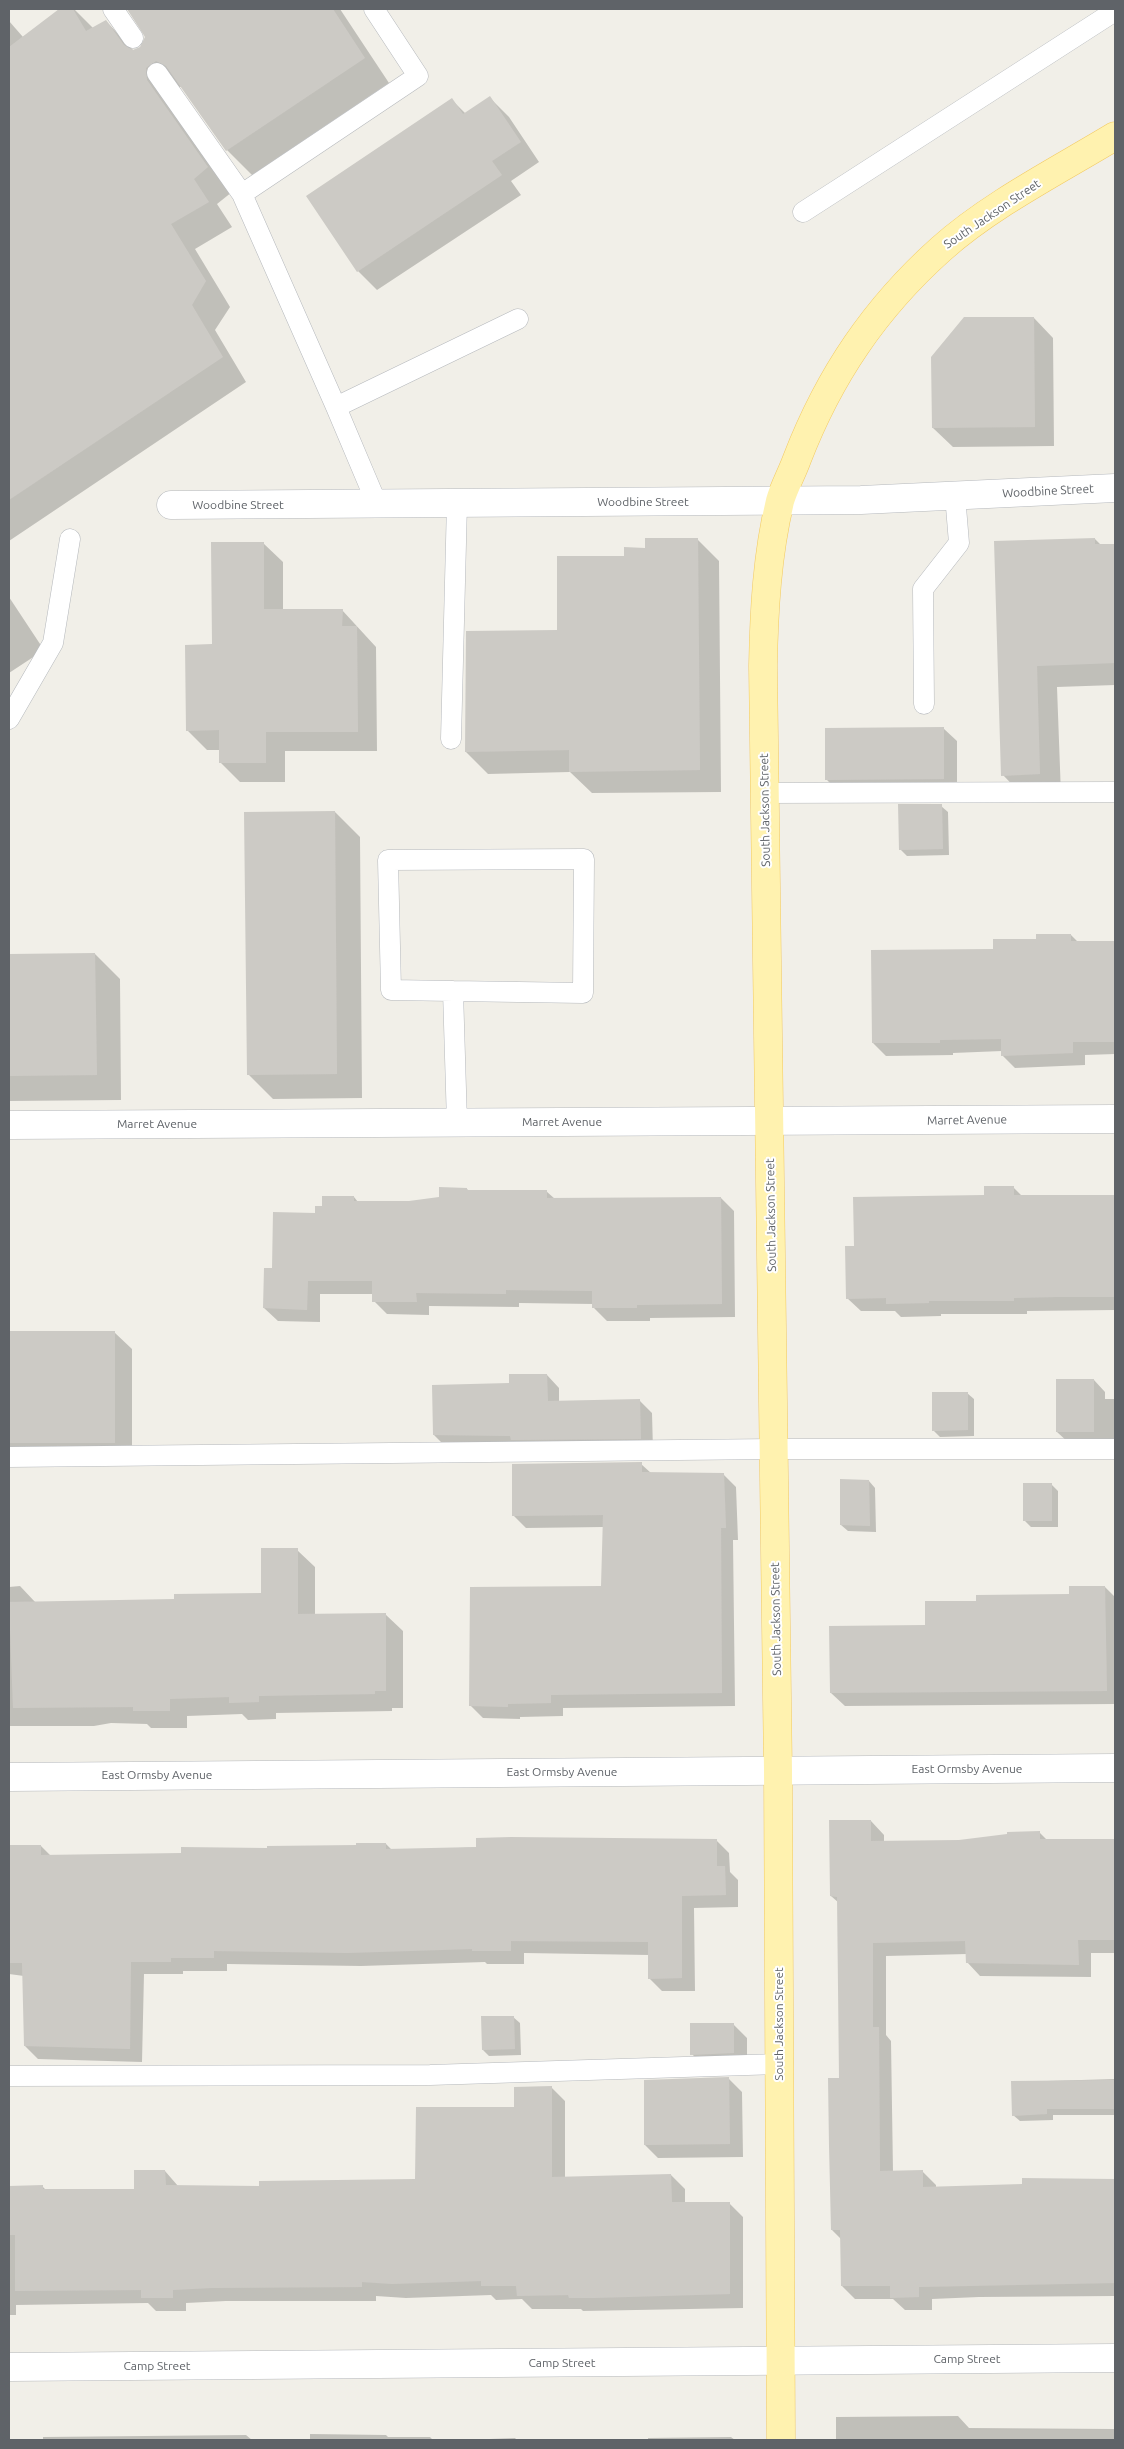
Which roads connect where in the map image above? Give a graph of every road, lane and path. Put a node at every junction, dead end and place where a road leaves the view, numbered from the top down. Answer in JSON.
{"nodes":[{"id":1,"x":114,"y":9,"type":"edge"},
{"id":2,"x":374,"y":9,"type":"edge"},
{"id":3,"x":1115,"y":10,"type":"edge"},
{"id":4,"x":133,"y":38,"type":"dead end"},
{"id":5,"x":157,"y":73,"type":"dead end"},
{"id":6,"x":1115,"y":136,"type":"edge"},
{"id":7,"x":242,"y":194,"type":"junction"},
{"id":8,"x":803,"y":212,"type":"dead end"},
{"id":9,"x":518,"y":320,"type":"dead end"},
{"id":10,"x":336,"y":407,"type":"junction"},
{"id":11,"x":1115,"y":488,"type":"edge"},
{"id":12,"x":955,"y":495,"type":"junction"},
{"id":13,"x":780,"y":500,"type":"junction"},
{"id":14,"x":457,"y":503,"type":"junction"},
{"id":15,"x":377,"y":504,"type":"junction"},
{"id":16,"x":170,"y":505,"type":"dead end"},
{"id":17,"x":70,"y":539,"type":"dead end"},
{"id":18,"x":924,"y":704,"type":"dead end"},
{"id":19,"x":9,"y":719,"type":"edge"},
{"id":20,"x":451,"y":739,"type":"dead end"},
{"id":21,"x":1115,"y":792,"type":"edge"},
{"id":22,"x":765,"y":793,"type":"junction"},
{"id":23,"x":453,"y":991,"type":"junction"},
{"id":24,"x":1115,"y":1119,"type":"edge"},
{"id":25,"x":770,"y":1122,"type":"junction"},
{"id":26,"x":458,"y":1123,"type":"junction"},
{"id":27,"x":9,"y":1125,"type":"edge"},
{"id":28,"x":774,"y":1449,"type":"junction"},
{"id":29,"x":1115,"y":1449,"type":"edge"},
{"id":30,"x":9,"y":1457,"type":"edge"},
{"id":31,"x":1115,"y":1768,"type":"edge"},
{"id":32,"x":778,"y":1770,"type":"junction"},
{"id":33,"x":9,"y":1777,"type":"edge"},
{"id":34,"x":779,"y":2064,"type":"junction"},
{"id":35,"x":9,"y":2076,"type":"edge"},
{"id":36,"x":1115,"y":2358,"type":"edge"},
{"id":37,"x":780,"y":2361,"type":"junction"},
{"id":38,"x":9,"y":2367,"type":"edge"},
{"id":39,"x":781,"y":2440,"type":"edge"}],
"edges":[{"from":1,"to":4,"type":"lane"},
{"from":2,"to":7,"type":"lane"},
{"from":3,"to":8,"type":"lane"},
{"from":5,"to":7,"type":"lane"},
{"from":6,"to":13,"type":"main road","name":"South Jackson Street"},
{"from":7,"to":10,"type":"lane"},
{"from":9,"to":10,"type":"lane"},
{"from":10,"to":15,"type":"lane"},
{"from":11,"to":12,"type":"street","name":"Woodbine Street"},
{"from":12,"to":13,"type":"street","name":"Woodbine Street"},
{"from":12,"to":18,"type":"lane"},
{"from":13,"to":14,"type":"street","name":"Woodbine Street"},
{"from":13,"to":22,"type":"main road","name":"South Jackson Street"},
{"from":14,"to":15,"type":"street","name":"Woodbine Street"},
{"from":14,"to":20,"type":"lane"},
{"from":15,"to":16,"type":"street","name":"Woodbine Street"},
{"from":17,"to":19,"type":"lane"},
{"from":21,"to":22,"type":"lane"},
{"from":22,"to":25,"type":"main road","name":"South Jackson Street"},
{"from":23,"to":23,"type":"lane"},
{"from":23,"to":26,"type":"lane"},
{"from":24,"to":25,"type":"street","name":"Marret Avenue"},
{"from":25,"to":26,"type":"street","name":"Marret Avenue"},
{"from":25,"to":28,"type":"main road","name":"South Jackson Street"},
{"from":26,"to":27,"type":"street","name":"Marret Avenue"},
{"from":28,"to":29,"type":"lane"},
{"from":28,"to":30,"type":"lane"},
{"from":28,"to":32,"type":"main road","name":"South Jackson Street"},
{"from":31,"to":32,"type":"street","name":"East Ormsby Avenue"},
{"from":32,"to":33,"type":"street","name":"East Ormsby Avenue"},
{"from":32,"to":34,"type":"main road","name":"South Jackson Street"},
{"from":34,"to":35,"type":"lane"},
{"from":34,"to":37,"type":"main road","name":"South Jackson Street"},
{"from":36,"to":37,"type":"street","name":"Camp Street"},
{"from":37,"to":38,"type":"street","name":"Camp Street"},
{"from":37,"to":39,"type":"main road","name":"South Jackson Street"}]}
